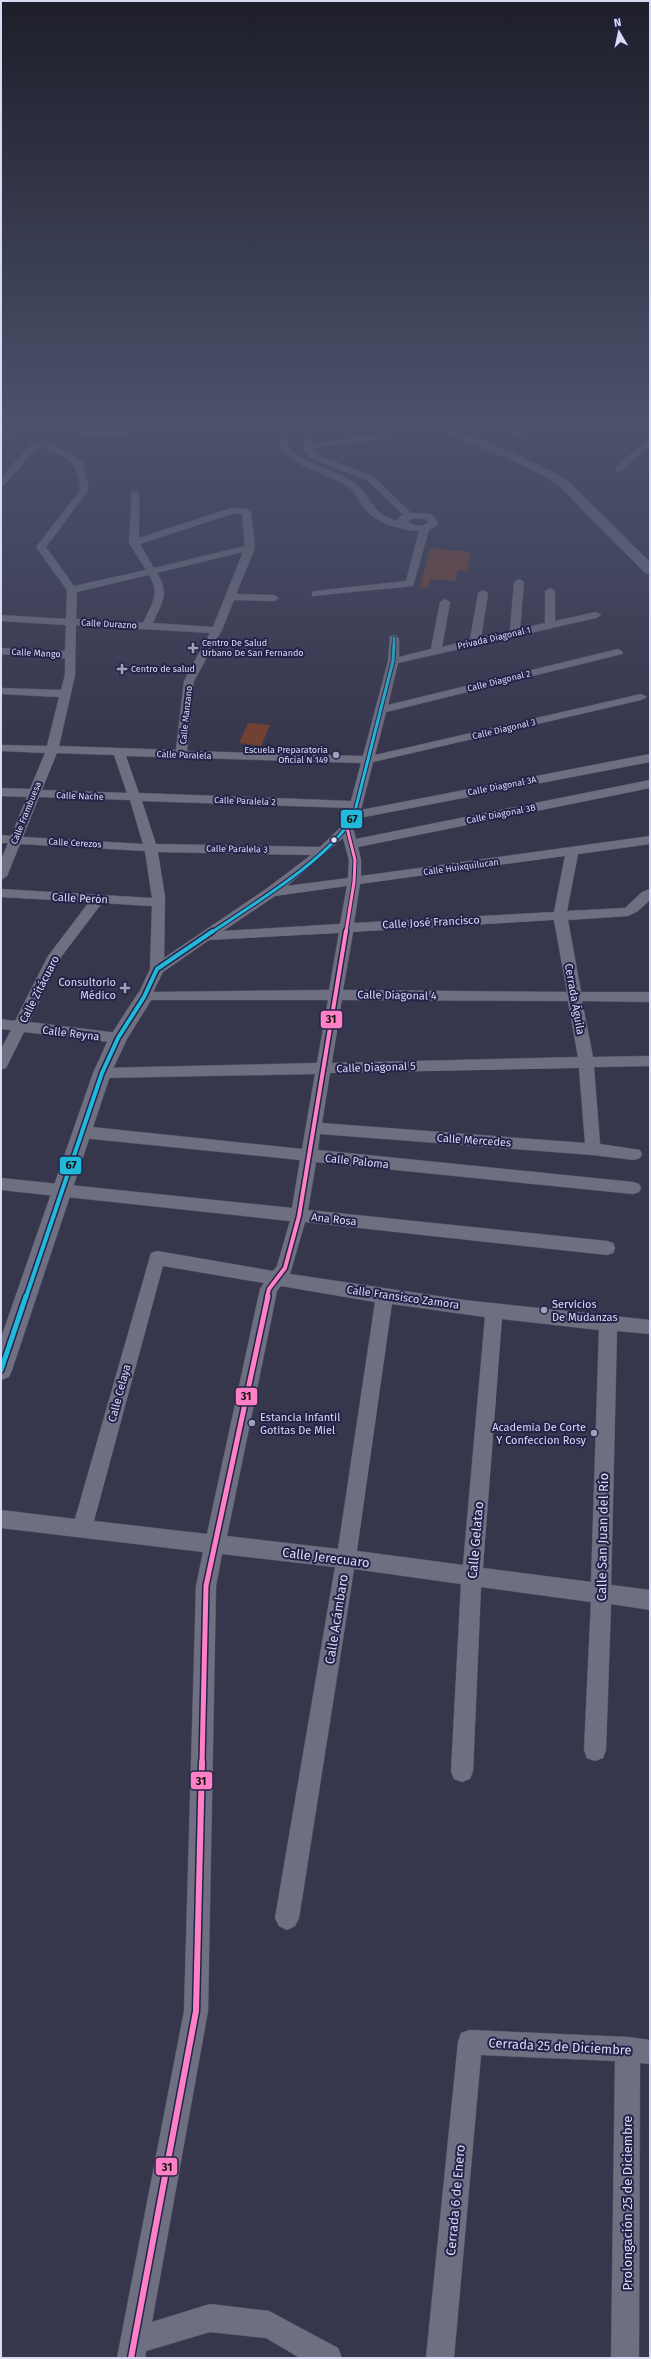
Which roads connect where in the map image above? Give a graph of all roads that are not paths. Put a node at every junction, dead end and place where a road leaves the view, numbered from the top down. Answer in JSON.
{"nodes":[{"id":1,"x":53,"y":532,"type":"edge"},
{"id":2,"x":134,"y":532,"type":"edge"},
{"id":3,"x":167,"y":532,"type":"edge"},
{"id":4,"x":248,"y":532,"type":"edge"},
{"id":5,"x":424,"y":532,"type":"edge"},
{"id":6,"x":612,"y":532,"type":"edge"},
{"id":7,"x":628,"y":532,"type":"edge"},
{"id":8,"x":134,"y":543,"type":"junction"},
{"id":9,"x":250,"y":548,"type":"junction"},
{"id":10,"x":650,"y":554,"type":"edge"},
{"id":11,"x":153,"y":570,"type":"junction"},
{"id":12,"x":650,"y":570,"type":"edge"},
{"id":13,"x":519,"y":582,"type":"dead end"},
{"id":14,"x":72,"y":590,"type":"junction"},
{"id":15,"x":550,"y":591,"type":"dead end"},
{"id":16,"x":483,"y":592,"type":"dead end"},
{"id":17,"x":316,"y":594,"type":"dead end"},
{"id":18,"x":230,"y":597,"type":"junction"},
{"id":19,"x":274,"y":598,"type":"dead end"},
{"id":20,"x":445,"y":602,"type":"dead end"},
{"id":21,"x":596,"y":615,"type":"dead end"},
{"id":22,"x":1,"y":618,"type":"edge"},
{"id":23,"x":72,"y":622,"type":"junction"},
{"id":24,"x":550,"y":625,"type":"junction"},
{"id":25,"x":148,"y":626,"type":"junction"},
{"id":26,"x":217,"y":630,"type":"junction"},
{"id":27,"x":515,"y":633,"type":"junction"},
{"id":28,"x":394,"y":638,"type":"dead end"},
{"id":29,"x":475,"y":642,"type":"junction"},
{"id":30,"x":1,"y":651,"type":"edge"},
{"id":31,"x":436,"y":651,"type":"junction"},
{"id":32,"x":618,"y":652,"type":"dead end"},
{"id":33,"x":72,"y":655,"type":"junction"},
{"id":34,"x":393,"y":661,"type":"junction"},
{"id":35,"x":1,"y":691,"type":"edge"},
{"id":36,"x":67,"y":694,"type":"junction"},
{"id":37,"x":641,"y":697,"type":"dead end"},
{"id":38,"x":379,"y":710,"type":"junction"},
{"id":39,"x":1,"y":748,"type":"edge"},
{"id":40,"x":52,"y":751,"type":"junction"},
{"id":41,"x":119,"y":753,"type":"junction"},
{"id":42,"x":181,"y":755,"type":"junction"},
{"id":43,"x":650,"y":758,"type":"edge"},
{"id":44,"x":367,"y":760,"type":"junction"},
{"id":45,"x":650,"y":784,"type":"edge"},
{"id":46,"x":1,"y":792,"type":"edge"},
{"id":47,"x":33,"y":794,"type":"junction"},
{"id":48,"x":134,"y":798,"type":"junction"},
{"id":49,"x":352,"y":816,"type":"junction"},
{"id":50,"x":1,"y":839,"type":"edge"},
{"id":51,"x":15,"y":840,"type":"junction"},
{"id":52,"x":650,"y":840,"type":"edge"},
{"id":53,"x":352,"y":844,"type":"junction"},
{"id":54,"x":150,"y":848,"type":"junction"},
{"id":55,"x":323,"y":851,"type":"junction"},
{"id":56,"x":572,"y":851,"type":"junction"},
{"id":57,"x":1,"y":876,"type":"edge"},
{"id":58,"x":354,"y":882,"type":"junction"},
{"id":59,"x":271,"y":892,"type":"junction"},
{"id":60,"x":1,"y":893,"type":"edge"},
{"id":61,"x":650,"y":893,"type":"edge"},
{"id":62,"x":98,"y":899,"type":"junction"},
{"id":63,"x":158,"y":902,"type":"junction"},
{"id":64,"x":560,"y":914,"type":"junction"},
{"id":65,"x":347,"y":926,"type":"junction"},
{"id":66,"x":205,"y":936,"type":"junction"},
{"id":67,"x":157,"y":969,"type":"junction"},
{"id":68,"x":337,"y":994,"type":"junction"},
{"id":69,"x":144,"y":997,"type":"junction"},
{"id":70,"x":576,"y":997,"type":"junction"},
{"id":71,"x":650,"y":997,"type":"edge"},
{"id":72,"x":1,"y":1024,"type":"edge"},
{"id":73,"x":19,"y":1027,"type":"junction"},
{"id":74,"x":118,"y":1038,"type":"junction"},
{"id":75,"x":650,"y":1061,"type":"edge"},
{"id":76,"x":586,"y":1062,"type":"junction"},
{"id":77,"x":1,"y":1064,"type":"edge"},
{"id":78,"x":324,"y":1069,"type":"junction"},
{"id":79,"x":102,"y":1072,"type":"junction"},
{"id":80,"x":314,"y":1128,"type":"junction"},
{"id":81,"x":82,"y":1132,"type":"junction"},
{"id":82,"x":592,"y":1149,"type":"junction"},
{"id":83,"x":634,"y":1154,"type":"dead end"},
{"id":84,"x":309,"y":1156,"type":"junction"},
{"id":85,"x":1,"y":1184,"type":"edge"},
{"id":86,"x":632,"y":1188,"type":"dead end"},
{"id":87,"x":62,"y":1190,"type":"junction"},
{"id":88,"x":298,"y":1216,"type":"junction"},
{"id":89,"x":607,"y":1248,"type":"dead end"},
{"id":90,"x":157,"y":1258,"type":"joint"},
{"id":91,"x":275,"y":1279,"type":"junction"},
{"id":92,"x":385,"y":1295,"type":"junction"},
{"id":93,"x":494,"y":1310,"type":"junction"},
{"id":94,"x":608,"y":1324,"type":"junction"},
{"id":95,"x":650,"y":1327,"type":"edge"},
{"id":96,"x":1,"y":1370,"type":"edge"},
{"id":97,"x":1,"y":1519,"type":"edge"},
{"id":98,"x":82,"y":1528,"type":"junction"},
{"id":99,"x":215,"y":1544,"type":"junction"},
{"id":100,"x":346,"y":1558,"type":"junction"},
{"id":101,"x":472,"y":1575,"type":"junction"},
{"id":102,"x":601,"y":1593,"type":"junction"},
{"id":103,"x":650,"y":1600,"type":"edge"},
{"id":104,"x":595,"y":1750,"type":"dead end"},
{"id":105,"x":462,"y":1771,"type":"dead end"},
{"id":106,"x":287,"y":1918,"type":"dead end"},
{"id":107,"x":470,"y":2042,"type":"joint"},
{"id":108,"x":639,"y":2050,"type":"edge"},
{"id":109,"x":132,"y":2350,"type":"edge"},
{"id":110,"x":328,"y":2358,"type":"edge"},
{"id":111,"x":440,"y":2358,"type":"edge"},
{"id":112,"x":625,"y":2358,"type":"edge"}],
"edges":[{"from":1,"to":14,"type":"street"},
{"from":2,"to":8,"type":"street"},
{"from":3,"to":8,"type":"street","name":"Calle Manzano"},
{"from":4,"to":9,"type":"street","name":"Calle Manzano"},
{"from":5,"to":17,"type":"street"},
{"from":6,"to":12,"type":"main road"},
{"from":7,"to":10,"type":"main road"},
{"from":8,"to":11,"type":"street"},
{"from":9,"to":11,"type":"street"},
{"from":9,"to":18,"type":"street","name":"Calle Manzano"},
{"from":11,"to":14,"type":"street"},
{"from":11,"to":25,"type":"street"},
{"from":13,"to":27,"type":"street"},
{"from":14,"to":23,"type":"street","name":"Calle Frambuesa"},
{"from":15,"to":24,"type":"street"},
{"from":16,"to":29,"type":"street"},
{"from":18,"to":19,"type":"street"},
{"from":18,"to":26,"type":"street","name":"Calle Manzano"},
{"from":20,"to":31,"type":"street"},
{"from":21,"to":24,"type":"street","name":"Privada Diagonal 1"},
{"from":22,"to":23,"type":"street","name":"Calle Durazno"},
{"from":23,"to":25,"type":"street","name":"Calle Durazno"},
{"from":23,"to":33,"type":"street","name":"Calle Frambuesa"},
{"from":24,"to":27,"type":"street","name":"Privada Diagonal 1"},
{"from":25,"to":26,"type":"street","name":"Calle Durazno"},
{"from":26,"to":42,"type":"street","name":"Calle Manzano"},
{"from":27,"to":29,"type":"street","name":"Privada Diagonal 1"},
{"from":28,"to":34,"type":"street"},
{"from":29,"to":31,"type":"street","name":"Privada Diagonal 1"},
{"from":30,"to":33,"type":"street","name":"Calle Mango"},
{"from":31,"to":34,"type":"street","name":"Privada Diagonal 1"},
{"from":32,"to":38,"type":"street","name":"Calle Diagonal 2"},
{"from":33,"to":36,"type":"street","name":"Calle Frambuesa"},
{"from":34,"to":38,"type":"street"},
{"from":35,"to":36,"type":"street"},
{"from":36,"to":40,"type":"street","name":"Calle Frambuesa"},
{"from":37,"to":44,"type":"street","name":"Calle Diagonal 3"},
{"from":38,"to":44,"type":"street"},
{"from":39,"to":40,"type":"street","name":"Calle Paralela"},
{"from":40,"to":41,"type":"street","name":"Calle Paralela"},
{"from":40,"to":47,"type":"street","name":"Calle Frambuesa"},
{"from":41,"to":42,"type":"street","name":"Calle Paralela"},
{"from":41,"to":48,"type":"street"},
{"from":42,"to":44,"type":"street","name":"Calle Paralela"},
{"from":43,"to":49,"type":"street","name":"Calle Diagonal 3A"},
{"from":44,"to":49,"type":"street"},
{"from":45,"to":53,"type":"street","name":"Calle Diagonal 3B"},
{"from":46,"to":47,"type":"street","name":"Calle Nache"},
{"from":47,"to":48,"type":"street","name":"Calle Nache"},
{"from":47,"to":51,"type":"street","name":"Calle Frambuesa"},
{"from":48,"to":49,"type":"street","name":"Calle Paralela 2"},
{"from":48,"to":54,"type":"street"},
{"from":49,"to":53,"type":"street"},
{"from":49,"to":55,"type":"street"},
{"from":50,"to":51,"type":"street","name":"Calle Cerezos"},
{"from":51,"to":54,"type":"street","name":"Calle Cerezos"},
{"from":51,"to":57,"type":"street","name":"Calle Frambuesa"},
{"from":52,"to":56,"type":"street","name":"Calle Huixquilucan"},
{"from":53,"to":58,"type":"street"},
{"from":54,"to":55,"type":"street","name":"Calle Paralela 3"},
{"from":54,"to":63,"type":"street"},
{"from":55,"to":59,"type":"street"},
{"from":56,"to":58,"type":"street","name":"Calle Huixquilucan"},
{"from":56,"to":64,"type":"street","name":"Cerrada Águila"},
{"from":58,"to":59,"type":"street","name":"Calle Huixquilucan"},
{"from":58,"to":65,"type":"street"},
{"from":59,"to":66,"type":"street"},
{"from":60,"to":62,"type":"street","name":"Calle Perón"},
{"from":61,"to":64,"type":"street","name":"Calle José Francisco"},
{"from":62,"to":63,"type":"street","name":"Calle Perón"},
{"from":62,"to":73,"type":"street","name":"Calle Zitácuaro"},
{"from":63,"to":67,"type":"street"},
{"from":64,"to":65,"type":"street","name":"Calle José Francisco"},
{"from":64,"to":70,"type":"street","name":"Cerrada Águila"},
{"from":65,"to":66,"type":"street","name":"Calle José Francisco"},
{"from":65,"to":68,"type":"street"},
{"from":66,"to":67,"type":"street"},
{"from":67,"to":69,"type":"street"},
{"from":68,"to":69,"type":"street","name":"Calle Diagonal 4"},
{"from":68,"to":70,"type":"street","name":"Calle Diagonal 4"},
{"from":68,"to":78,"type":"street"},
{"from":69,"to":74,"type":"street"},
{"from":70,"to":71,"type":"street","name":"Calle Diagonal 4"},
{"from":70,"to":76,"type":"street","name":"Cerrada Águila"},
{"from":72,"to":73,"type":"street","name":"Calle Reyna"},
{"from":73,"to":74,"type":"street","name":"Calle Reyna"},
{"from":73,"to":77,"type":"street","name":"Calle Zitácuaro"},
{"from":74,"to":79,"type":"street"},
{"from":75,"to":76,"type":"street","name":"Calle Diagonal 5"},
{"from":76,"to":78,"type":"street","name":"Calle Diagonal 5"},
{"from":76,"to":82,"type":"street","name":"Cerrada Águila"},
{"from":78,"to":79,"type":"street","name":"Calle Diagonal 5"},
{"from":78,"to":80,"type":"street"},
{"from":79,"to":81,"type":"street"},
{"from":80,"to":82,"type":"street","name":"Calle Mercedes"},
{"from":80,"to":84,"type":"street"},
{"from":81,"to":84,"type":"street","name":"Calle Paloma"},
{"from":81,"to":87,"type":"street"},
{"from":82,"to":83,"type":"street","name":"Calle Mercedes"},
{"from":84,"to":86,"type":"street","name":"Calle Paloma"},
{"from":84,"to":88,"type":"street"},
{"from":85,"to":87,"type":"street","name":"Ana Rosa"},
{"from":87,"to":88,"type":"street","name":"Ana Rosa"},
{"from":87,"to":96,"type":"street"},
{"from":88,"to":89,"type":"street","name":"Ana Rosa"},
{"from":88,"to":91,"type":"street"},
{"from":90,"to":91,"type":"street","name":"Calle Fransisco Zamora"},
{"from":90,"to":98,"type":"street","name":"Calle Celaya"},
{"from":91,"to":92,"type":"street","name":"Calle Fransisco Zamora"},
{"from":91,"to":99,"type":"street"},
{"from":92,"to":93,"type":"street","name":"Calle Fransisco Zamora"},
{"from":92,"to":100,"type":"street","name":"Calle Acámbaro"},
{"from":93,"to":94,"type":"street","name":"Calle Fransisco Zamora"},
{"from":93,"to":101,"type":"street","name":"Calle Gelatao"},
{"from":94,"to":95,"type":"street","name":"Calle Fransisco Zamora"},
{"from":94,"to":102,"type":"street","name":"Calle San Juan del Río"},
{"from":97,"to":98,"type":"street","name":"Calle Jerecuaro"},
{"from":98,"to":99,"type":"street","name":"Calle Jerecuaro"},
{"from":99,"to":100,"type":"street","name":"Calle Jerecuaro"},
{"from":99,"to":109,"type":"street"},
{"from":100,"to":101,"type":"street","name":"Calle Jerecuaro"},
{"from":100,"to":106,"type":"street","name":"Calle Acámbaro"},
{"from":101,"to":102,"type":"street","name":"Calle Jerecuaro"},
{"from":101,"to":105,"type":"street","name":"Calle Gelatao"},
{"from":102,"to":103,"type":"street","name":"Calle Jerecuaro"},
{"from":102,"to":104,"type":"street","name":"Calle San Juan del Río"},
{"from":107,"to":108,"type":"street","name":"Cerrada 25 de Diciembre"},
{"from":107,"to":111,"type":"street","name":"Cerrada 6 de Enero"},
{"from":108,"to":112,"type":"street","name":"Prolongación 25 de Diciembre"},
{"from":109,"to":110,"type":"street"}]}
